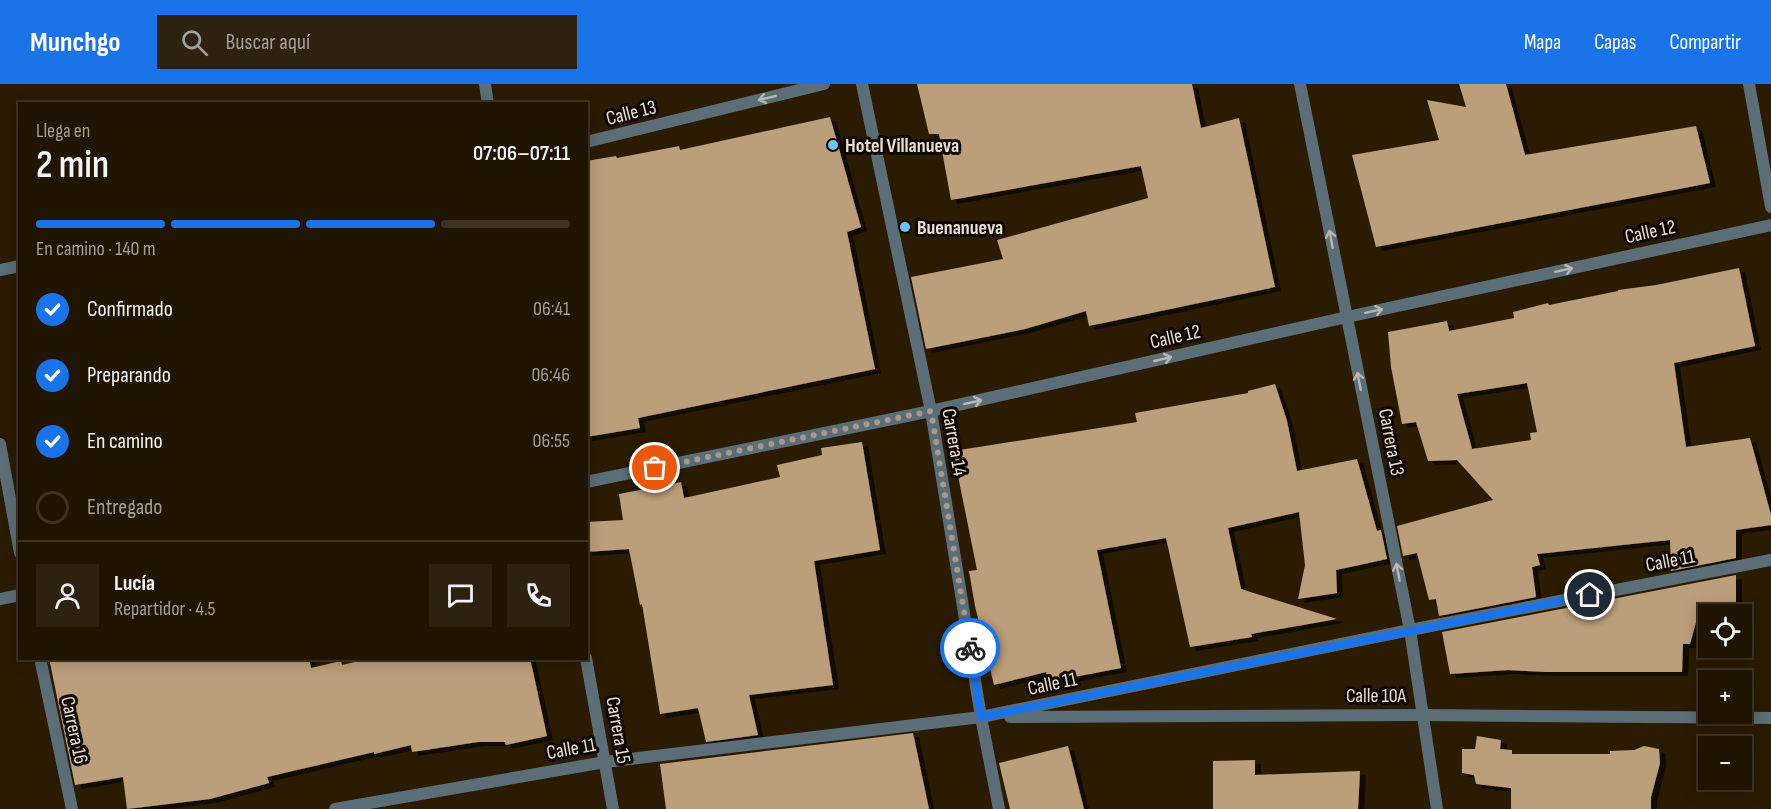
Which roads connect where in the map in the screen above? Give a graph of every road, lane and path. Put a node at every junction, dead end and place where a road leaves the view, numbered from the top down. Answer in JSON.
{"nodes":[{"id":1,"x":484,"y":84,"type":"edge"},
{"id":2,"x":824,"y":84,"type":"edge"},
{"id":3,"x":862,"y":84,"type":"edge"},
{"id":4,"x":1300,"y":84,"type":"edge"},
{"id":5,"x":1749,"y":84,"type":"edge"},
{"id":6,"x":488,"y":102,"type":"edge"},
{"id":7,"x":588,"y":142,"type":"edge"},
{"id":8,"x":1771,"y":207,"type":"edge"},
{"id":9,"x":1771,"y":225,"type":"edge"},
{"id":10,"x":18,"y":266,"type":"edge"},
{"id":11,"x":0,"y":270,"type":"edge"},
{"id":12,"x":1347,"y":317,"type":"junction"},
{"id":13,"x":931,"y":411,"type":"junction"},
{"id":14,"x":0,"y":444,"type":"edge"},
{"id":15,"x":588,"y":482,"type":"edge"},
{"id":16,"x":18,"y":542,"type":"edge"},
{"id":17,"x":1771,"y":560,"type":"edge"},
{"id":18,"x":18,"y":595,"type":"edge"},
{"id":19,"x":0,"y":598,"type":"edge"},
{"id":20,"x":1410,"y":630,"type":"junction"},
{"id":21,"x":40,"y":660,"type":"edge"},
{"id":22,"x":586,"y":660,"type":"edge"},
{"id":23,"x":1422,"y":715,"type":"junction"},
{"id":24,"x":981,"y":717,"type":"junction"},
{"id":25,"x":1771,"y":718,"type":"edge"},
{"id":26,"x":605,"y":762,"type":"junction"},
{"id":27,"x":72,"y":809,"type":"edge"},
{"id":28,"x":335,"y":809,"type":"edge"},
{"id":29,"x":613,"y":809,"type":"edge"},
{"id":30,"x":999,"y":809,"type":"edge"},
{"id":31,"x":1437,"y":809,"type":"edge"}],
"edges":[{"from":1,"to":6,"type":"street"},
{"from":2,"to":7,"type":"street","name":"Calle 13","one_way":true},
{"from":3,"to":13,"type":"street","name":"Carrera 14"},
{"from":12,"to":4,"type":"street","name":"Carrera 13","one_way":true},
{"from":5,"to":8,"type":"street"},
{"from":12,"to":9,"type":"street","name":"Calle 12","one_way":true},
{"from":10,"to":11,"type":"street"},
{"from":13,"to":12,"type":"street","name":"Calle 12","one_way":true},
{"from":20,"to":12,"type":"street","name":"Carrera 13","one_way":true},
{"from":13,"to":15,"type":"street","name":"Calle 12"},
{"from":13,"to":24,"type":"street","name":"Carrera 14"},
{"from":14,"to":16,"type":"street"},
{"from":17,"to":20,"type":"street","name":"Calle 11"},
{"from":18,"to":19,"type":"street"},
{"from":20,"to":23,"type":"street","name":"Carrera 13"},
{"from":20,"to":24,"type":"street","name":"Calle 11"},
{"from":21,"to":27,"type":"street","name":"Carrera 16"},
{"from":22,"to":26,"type":"street","name":"Carrera 15"},
{"from":23,"to":24,"type":"street","name":"Calle 10A"},
{"from":23,"to":25,"type":"street","name":"Calle 10A"},
{"from":23,"to":31,"type":"street","name":"Carrera 13"},
{"from":24,"to":26,"type":"street","name":"Calle 11"},
{"from":24,"to":30,"type":"street","name":"Carrera 14"},
{"from":26,"to":28,"type":"street","name":"Calle 11"},
{"from":26,"to":29,"type":"street","name":"Carrera 15"}]}
